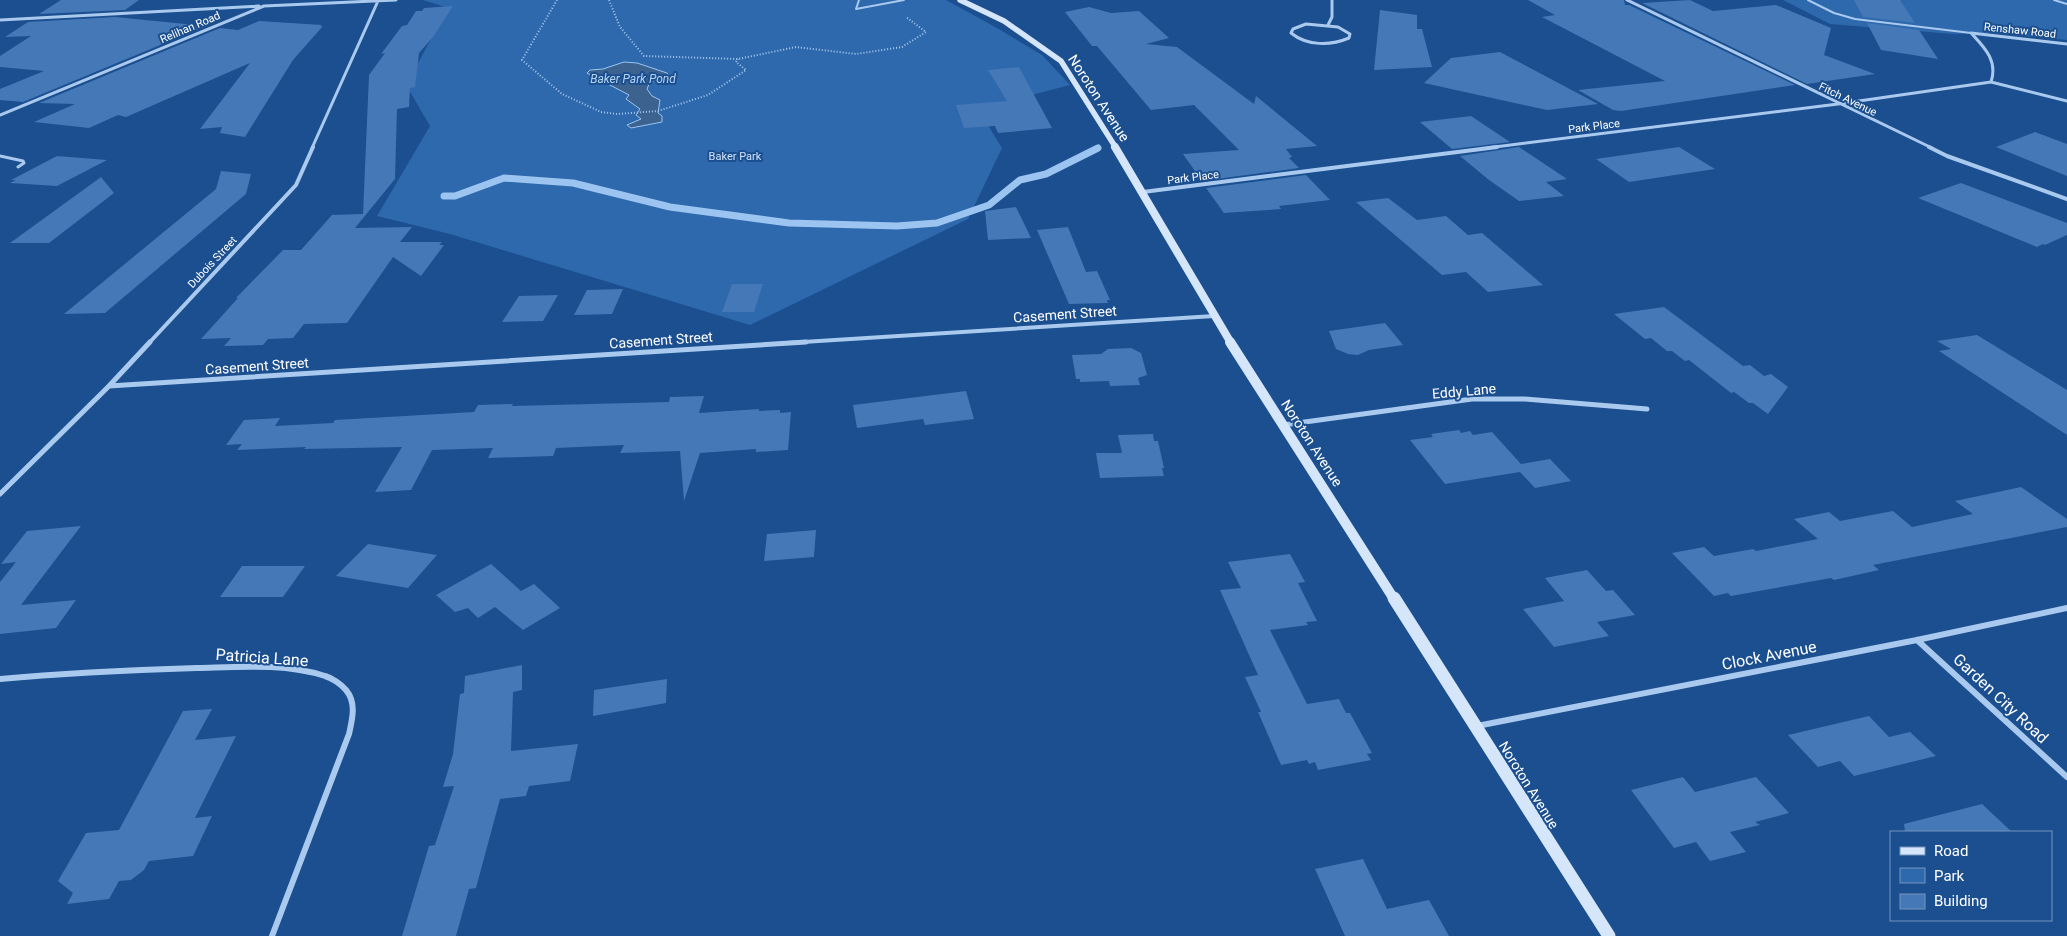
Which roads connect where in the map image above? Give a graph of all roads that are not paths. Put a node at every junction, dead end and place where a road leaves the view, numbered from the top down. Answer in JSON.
{"nodes":[{"id":1,"x":396,"y":0,"type":"edge"},
{"id":2,"x":859,"y":0,"type":"edge"},
{"id":3,"x":904,"y":0,"type":"edge"},
{"id":4,"x":960,"y":0,"type":"edge"},
{"id":5,"x":1332,"y":0,"type":"edge"},
{"id":6,"x":1627,"y":0,"type":"edge"},
{"id":7,"x":1808,"y":0,"type":"edge"},
{"id":8,"x":2054,"y":0,"type":"edge"},
{"id":9,"x":378,"y":1,"type":"junction"},
{"id":10,"x":2067,"y":4,"type":"edge"},
{"id":11,"x":264,"y":6,"type":"junction"},
{"id":12,"x":0,"y":20,"type":"edge"},
{"id":13,"x":1328,"y":25,"type":"junction"},
{"id":14,"x":1971,"y":33,"type":"junction"},
{"id":15,"x":2067,"y":44,"type":"edge"},
{"id":16,"x":1991,"y":82,"type":"junction"},
{"id":17,"x":2067,"y":101,"type":"edge"},
{"id":18,"x":1838,"y":104,"type":"junction"},
{"id":19,"x":0,"y":115,"type":"edge"},
{"id":20,"x":0,"y":156,"type":"edge"},
{"id":21,"x":18,"y":167,"type":"dead end"},
{"id":22,"x":1143,"y":192,"type":"junction"},
{"id":23,"x":2067,"y":199,"type":"edge"},
{"id":24,"x":1214,"y":316,"type":"junction"},
{"id":25,"x":109,"y":386,"type":"junction"},
{"id":26,"x":1647,"y":409,"type":"dead end"},
{"id":27,"x":1284,"y":425,"type":"junction"},
{"id":28,"x":0,"y":494,"type":"edge"},
{"id":29,"x":2067,"y":608,"type":"edge"},
{"id":30,"x":1917,"y":640,"type":"junction"},
{"id":31,"x":0,"y":679,"type":"edge"},
{"id":32,"x":1476,"y":726,"type":"junction"},
{"id":33,"x":2067,"y":777,"type":"edge"},
{"id":34,"x":272,"y":936,"type":"edge"},
{"id":35,"x":1609,"y":936,"type":"edge"}],
"edges":[{"from":1,"to":9,"type":"street","name":"Relihan Road"},
{"from":2,"to":3,"type":"lane"},
{"from":4,"to":22,"type":"main road","name":"Noroton Avenue"},
{"from":5,"to":13,"type":"street"},
{"from":6,"to":18,"type":"street","name":"Fitch Avenue"},
{"from":7,"to":14,"type":"lane"},
{"from":8,"to":10,"type":"lane"},
{"from":9,"to":11,"type":"street","name":"Relihan Road"},
{"from":9,"to":25,"type":"street","name":"Dubois Street"},
{"from":11,"to":12,"type":"street"},
{"from":11,"to":19,"type":"street","name":"Relihan Road"},
{"from":13,"to":13,"type":"street"},
{"from":14,"to":15,"type":"street","name":"Renshaw Road"},
{"from":14,"to":16,"type":"street"},
{"from":16,"to":17,"type":"street"},
{"from":16,"to":18,"type":"street","name":"Park Place"},
{"from":18,"to":22,"type":"street","name":"Park Place"},
{"from":18,"to":23,"type":"street","name":"Fitch Avenue"},
{"from":20,"to":21,"type":"lane"},
{"from":22,"to":24,"type":"main road","name":"Noroton Avenue"},
{"from":24,"to":25,"type":"street","name":"Casement Street"},
{"from":24,"to":27,"type":"main road","name":"Noroton Avenue"},
{"from":25,"to":28,"type":"street","name":"Dubois Street"},
{"from":26,"to":27,"type":"street","name":"Eddy Lane"},
{"from":27,"to":32,"type":"main road","name":"Noroton Avenue"},
{"from":29,"to":30,"type":"street","name":"Clock Avenue"},
{"from":30,"to":32,"type":"street","name":"Clock Avenue"},
{"from":30,"to":33,"type":"street","name":"Garden City Road"},
{"from":31,"to":34,"type":"street","name":"Patricia Lane"},
{"from":32,"to":35,"type":"main road","name":"Noroton Avenue"}]}
